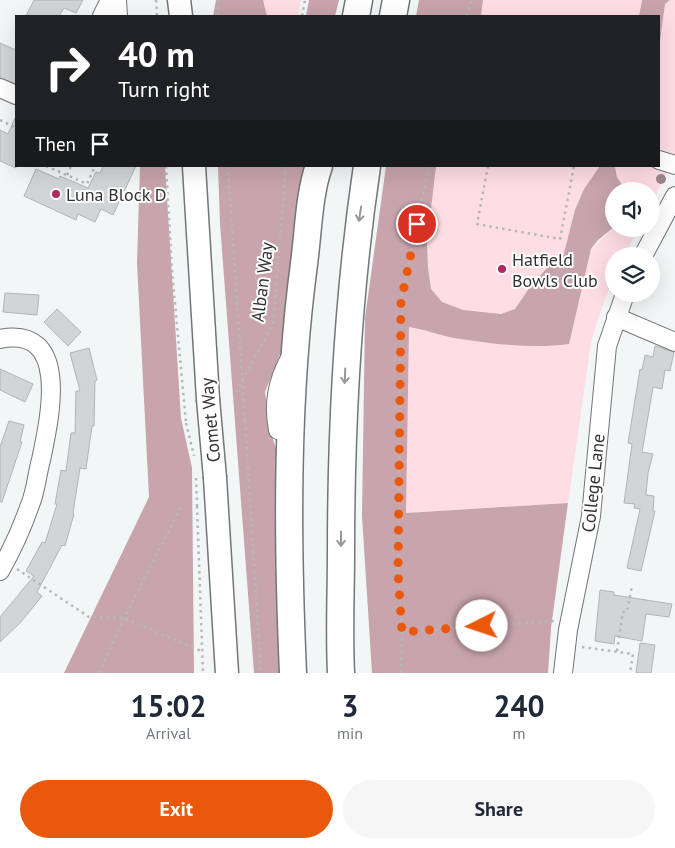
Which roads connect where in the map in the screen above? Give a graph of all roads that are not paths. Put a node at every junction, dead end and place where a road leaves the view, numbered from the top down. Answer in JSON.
{"nodes":[{"id":1,"x":110,"y":0,"type":"edge"},
{"id":2,"x":117,"y":0,"type":"edge"},
{"id":3,"x":179,"y":0,"type":"edge"},
{"id":4,"x":195,"y":0,"type":"edge"},
{"id":5,"x":359,"y":0,"type":"edge"},
{"id":6,"x":396,"y":0,"type":"edge"},
{"id":7,"x":102,"y":15,"type":"edge"},
{"id":8,"x":118,"y":15,"type":"edge"},
{"id":9,"x":181,"y":15,"type":"edge"},
{"id":10,"x":193,"y":15,"type":"edge"},
{"id":11,"x":356,"y":15,"type":"edge"},
{"id":12,"x":393,"y":15,"type":"edge"},
{"id":13,"x":0,"y":88,"type":"edge"},
{"id":14,"x":15,"y":95,"type":"edge"},
{"id":15,"x":660,"y":160,"type":"edge"},
{"id":16,"x":675,"y":165,"type":"edge"},
{"id":17,"x":194,"y":167,"type":"edge"},
{"id":18,"x":319,"y":167,"type":"edge"},
{"id":19,"x":328,"y":167,"type":"edge"},
{"id":20,"x":367,"y":167,"type":"edge"},
{"id":21,"x":675,"y":196,"type":"edge"},
{"id":22,"x":648,"y":247,"type":"edge"},
{"id":23,"x":622,"y":302,"type":"edge"},
{"id":24,"x":616,"y":317,"type":"junction"},
{"id":25,"x":0,"y":339,"type":"edge"},
{"id":26,"x":675,"y":342,"type":"edge"},
{"id":27,"x":294,"y":351,"type":"junction"},
{"id":28,"x":278,"y":430,"type":"dead end"},
{"id":29,"x":3,"y":566,"type":"edge"},
{"id":30,"x":341,"y":580,"type":"junction"},
{"id":31,"x":227,"y":673,"type":"edge"},
{"id":32,"x":293,"y":673,"type":"edge"},
{"id":33,"x":309,"y":673,"type":"edge"},
{"id":34,"x":341,"y":673,"type":"edge"},
{"id":35,"x":351,"y":673,"type":"edge"},
{"id":36,"x":563,"y":673,"type":"edge"}],
"edges":[{"from":1,"to":7,"type":"street"},
{"from":2,"to":8,"type":"street"},
{"from":3,"to":9,"type":"main road"},
{"from":4,"to":10,"type":"main road"},
{"from":5,"to":11,"type":"highway"},
{"from":6,"to":12,"type":"highway"},
{"from":13,"to":14,"type":"street"},
{"from":15,"to":16,"type":"street"},
{"from":17,"to":31,"type":"main road","name":"Comet Way","bridge":true},
{"from":18,"to":27,"type":"highway"},
{"from":19,"to":33,"type":"highway"},
{"from":20,"to":30,"type":"highway","one_way":true},
{"from":21,"to":22,"type":"street"},
{"from":23,"to":24,"type":"street","name":"College Lane"},
{"from":24,"to":26,"type":"street"},
{"from":24,"to":36,"type":"street","name":"College Lane"},
{"from":25,"to":29,"type":"street"},
{"from":27,"to":28,"type":"street"},
{"from":27,"to":32,"type":"highway"},
{"from":30,"to":34,"type":"highway"},
{"from":30,"to":35,"type":"highway"}]}
